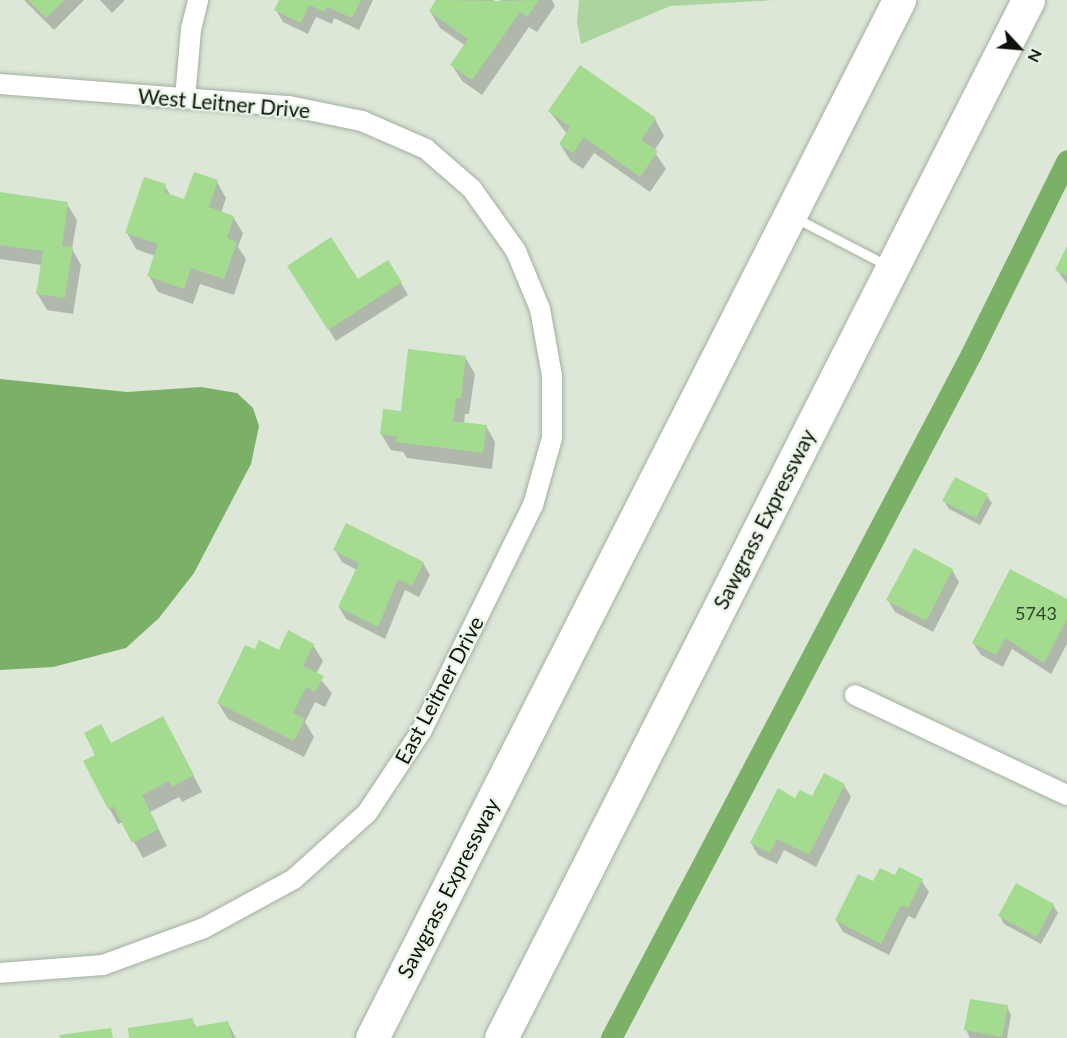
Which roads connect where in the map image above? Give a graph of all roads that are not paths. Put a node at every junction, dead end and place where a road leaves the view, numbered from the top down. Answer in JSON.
{"nodes":[{"id":1,"x":198,"y":0,"type":"edge"},
{"id":2,"x":899,"y":0,"type":"edge"},
{"id":3,"x":1028,"y":0,"type":"edge"},
{"id":4,"x":0,"y":84,"type":"edge"},
{"id":5,"x":185,"y":98,"type":"junction"},
{"id":6,"x":789,"y":215,"type":"junction"},
{"id":7,"x":891,"y":268,"type":"junction"},
{"id":8,"x":552,"y":376,"type":"joint"},
{"id":9,"x":855,"y":695,"type":"dead end"},
{"id":10,"x":1067,"y":795,"type":"edge"},
{"id":11,"x":0,"y":973,"type":"edge"},
{"id":12,"x":372,"y":1038,"type":"edge"},
{"id":13,"x":501,"y":1038,"type":"edge"}],
"edges":[{"from":1,"to":5,"type":"street"},
{"from":2,"to":6,"type":"highway","name":"Sawgrass Expressway"},
{"from":3,"to":7,"type":"highway","name":"Sawgrass Expressway"},
{"from":4,"to":5,"type":"street","name":"West Leitner Drive"},
{"from":5,"to":8,"type":"street","name":"West Leitner Drive"},
{"from":6,"to":7,"type":"lane"},
{"from":6,"to":12,"type":"highway","name":"Sawgrass Expressway"},
{"from":7,"to":13,"type":"highway","name":"Sawgrass Expressway"},
{"from":8,"to":11,"type":"street","name":"East Leitner Drive"},
{"from":9,"to":10,"type":"street"}]}
